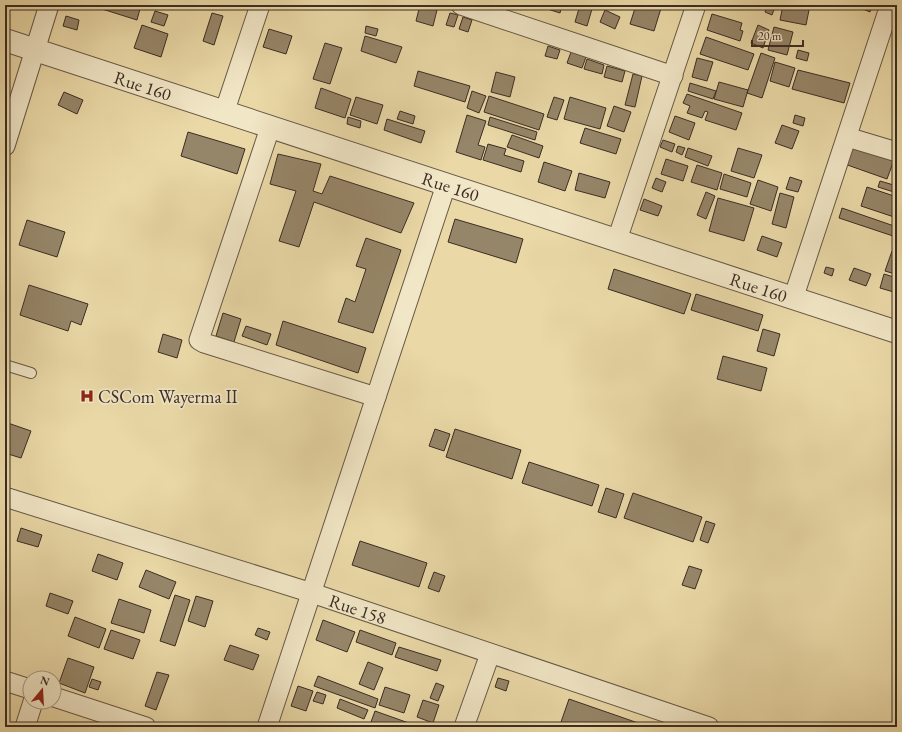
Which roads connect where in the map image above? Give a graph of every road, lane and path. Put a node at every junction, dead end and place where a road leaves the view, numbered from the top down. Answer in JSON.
{"nodes":[{"id":1,"x":49,"y":5,"type":"edge"},
{"id":2,"x":260,"y":5,"type":"edge"},
{"id":3,"x":461,"y":5,"type":"edge"},
{"id":4,"x":696,"y":5,"type":"edge"},
{"id":5,"x":890,"y":5,"type":"edge"},
{"id":6,"x":486,"y":9,"type":"edge"},
{"id":7,"x":5,"y":40,"type":"edge"},
{"id":8,"x":35,"y":50,"type":"junction"},
{"id":9,"x":673,"y":76,"type":"junction"},
{"id":10,"x":224,"y":113,"type":"junction"},
{"id":11,"x":270,"y":128,"type":"junction"},
{"id":12,"x":847,"y":137,"type":"junction"},
{"id":13,"x":5,"y":146,"type":"edge"},
{"id":14,"x":897,"y":152,"type":"edge"},
{"id":15,"x":446,"y":185,"type":"junction"},
{"id":16,"x":617,"y":240,"type":"junction"},
{"id":17,"x":793,"y":299,"type":"junction"},
{"id":18,"x":897,"y":332,"type":"edge"},
{"id":19,"x":5,"y":365,"type":"edge"},
{"id":20,"x":30,"y":373,"type":"dead end"},
{"id":21,"x":376,"y":398,"type":"junction"},
{"id":22,"x":5,"y":497,"type":"edge"},
{"id":23,"x":312,"y":594,"type":"junction"},
{"id":24,"x":490,"y":654,"type":"junction"},
{"id":25,"x":5,"y":681,"type":"edge"},
{"id":26,"x":22,"y":687,"type":"edge"},
{"id":27,"x":62,"y":700,"type":"edge"},
{"id":28,"x":30,"y":710,"type":"edge"},
{"id":29,"x":25,"y":727,"type":"edge"},
{"id":30,"x":146,"y":727,"type":"edge"},
{"id":31,"x":267,"y":727,"type":"edge"},
{"id":32,"x":464,"y":727,"type":"edge"},
{"id":33,"x":709,"y":727,"type":"edge"}],
"edges":[{"from":1,"to":8,"type":"street"},
{"from":2,"to":10,"type":"street"},
{"from":3,"to":6,"type":"street"},
{"from":4,"to":9,"type":"street"},
{"from":5,"to":12,"type":"street"},
{"from":6,"to":9,"type":"street"},
{"from":7,"to":8,"type":"street","name":"Rue 160"},
{"from":8,"to":10,"type":"street","name":"Rue 160"},
{"from":8,"to":13,"type":"street"},
{"from":9,"to":16,"type":"street"},
{"from":10,"to":11,"type":"street","name":"Rue 160"},
{"from":11,"to":15,"type":"street","name":"Rue 160"},
{"from":11,"to":21,"type":"street"},
{"from":12,"to":14,"type":"street"},
{"from":12,"to":17,"type":"street"},
{"from":15,"to":16,"type":"street","name":"Rue 160"},
{"from":15,"to":21,"type":"street"},
{"from":16,"to":17,"type":"street","name":"Rue 160"},
{"from":17,"to":18,"type":"street","name":"Rue 160"},
{"from":19,"to":20,"type":"lane"},
{"from":21,"to":23,"type":"street"},
{"from":22,"to":23,"type":"street","name":"Rue 158"},
{"from":23,"to":24,"type":"street","name":"Rue 158"},
{"from":23,"to":31,"type":"street"},
{"from":24,"to":32,"type":"street"},
{"from":24,"to":33,"type":"street","name":"Rue 158"},
{"from":25,"to":26,"type":"street"},
{"from":27,"to":30,"type":"street"},
{"from":28,"to":29,"type":"street"}]}
